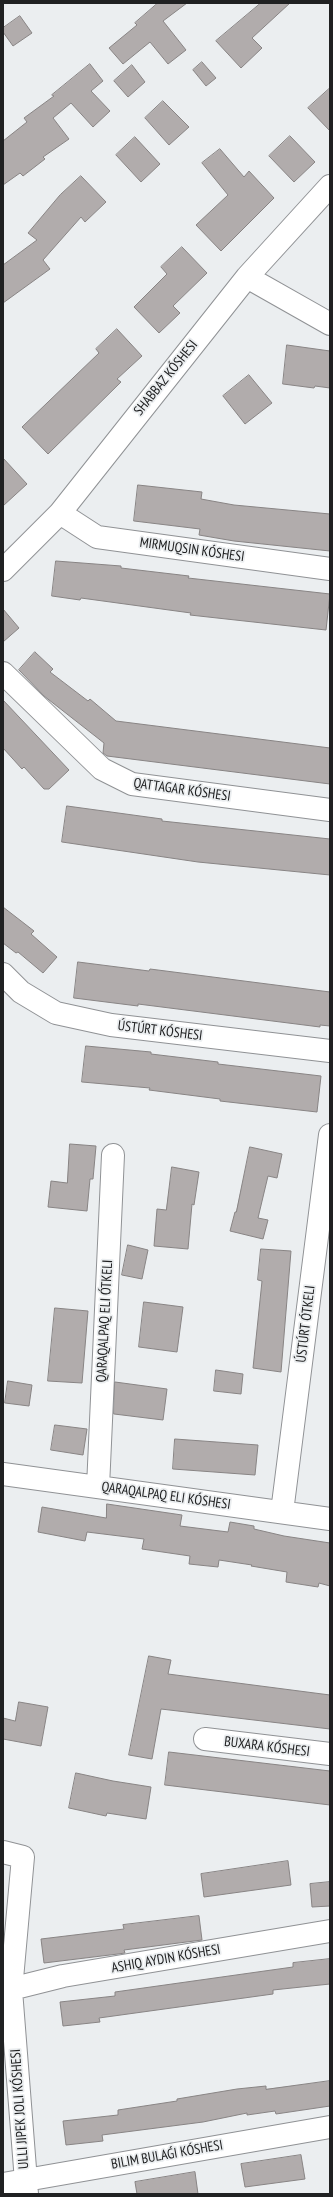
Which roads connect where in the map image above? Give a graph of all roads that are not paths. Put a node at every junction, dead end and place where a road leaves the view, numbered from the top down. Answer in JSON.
{"nodes":[{"id":1,"x":330,"y":186,"type":"edge"},
{"id":2,"x":247,"y":277,"type":"junction"},
{"id":3,"x":330,"y":324,"type":"edge"},
{"id":4,"x":60,"y":513,"type":"junction"},
{"id":5,"x":330,"y":569,"type":"edge"},
{"id":6,"x":3,"y":570,"type":"edge"},
{"id":7,"x":3,"y":673,"type":"edge"},
{"id":8,"x":330,"y":810,"type":"edge"},
{"id":9,"x":3,"y":974,"type":"edge"},
{"id":10,"x":330,"y":1051,"type":"edge"},
{"id":11,"x":330,"y":1135,"type":"edge"},
{"id":12,"x":113,"y":1155,"type":"dead end"},
{"id":13,"x":3,"y":1474,"type":"edge"},
{"id":14,"x":98,"y":1487,"type":"junction"},
{"id":15,"x":282,"y":1512,"type":"junction"},
{"id":16,"x":330,"y":1519,"type":"edge"},
{"id":17,"x":204,"y":1739,"type":"dead end"},
{"id":18,"x":330,"y":1754,"type":"edge"},
{"id":19,"x":13,"y":1854,"type":"edge"},
{"id":20,"x":330,"y":1930,"type":"edge"},
{"id":21,"x":7,"y":1990,"type":"edge"},
{"id":22,"x":330,"y":2127,"type":"edge"},
{"id":23,"x":3,"y":2184,"type":"edge"},
{"id":24,"x":26,"y":2187,"type":"edge"}],
"edges":[{"from":1,"to":2,"type":"street","name":"SHABBAZ KÓSHESI"},
{"from":2,"to":3,"type":"street"},
{"from":2,"to":4,"type":"street","name":"SHABBAZ KÓSHESI"},
{"from":4,"to":5,"type":"street","name":"MIRMUQSIN KÓSHESI"},
{"from":4,"to":6,"type":"street","name":"SHABBAZ KÓSHESI"},
{"from":7,"to":8,"type":"street","name":"QATTAGAR KÓSHESI"},
{"from":9,"to":10,"type":"street","name":"ÚSTÚRT KÓSHESI"},
{"from":11,"to":15,"type":"street","name":"ÚSTÚRT ÓTKELI"},
{"from":12,"to":14,"type":"street","name":"QARAQALPAQ ELI ÓTKELI"},
{"from":13,"to":14,"type":"street","name":"QARAQALPAQ ELI KÓSHESI"},
{"from":14,"to":15,"type":"street","name":"QARAQALPAQ ELI KÓSHESI"},
{"from":15,"to":16,"type":"street","name":"QARAQALPAQ ELI KÓSHESI"},
{"from":17,"to":18,"type":"street","name":"BUXARA KÓSHESI"},
{"from":19,"to":21,"type":"street"},
{"from":20,"to":21,"type":"street"},
{"from":21,"to":24,"type":"street"},
{"from":22,"to":24,"type":"street"},
{"from":23,"to":24,"type":"street"}]}
